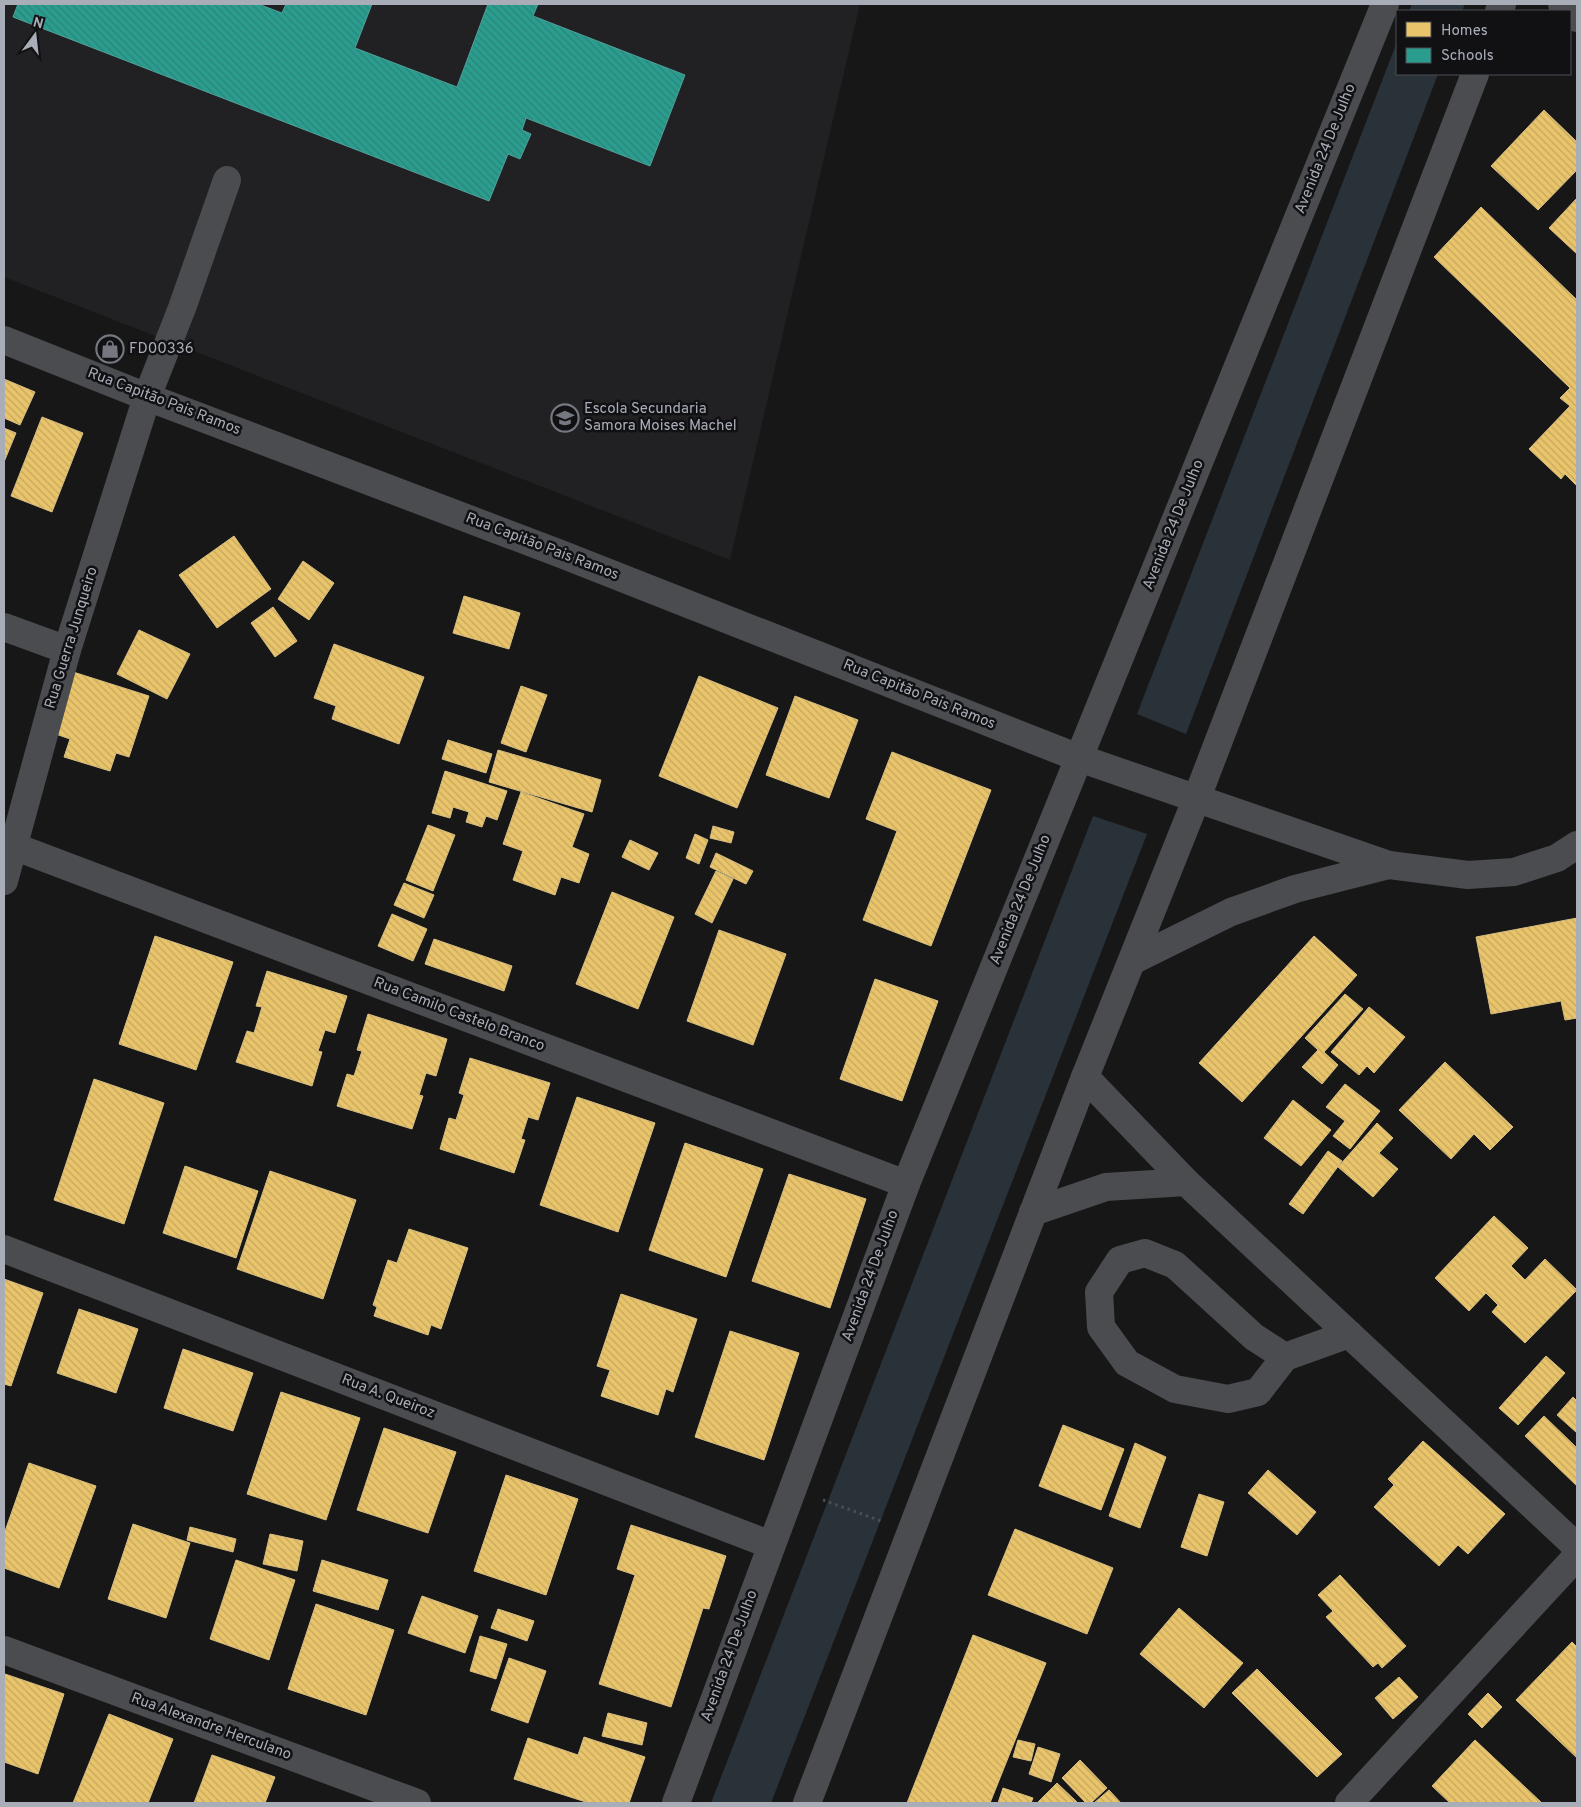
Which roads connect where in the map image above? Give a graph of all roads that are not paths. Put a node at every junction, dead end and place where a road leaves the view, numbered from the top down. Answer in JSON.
{"nodes":[{"id":1,"x":1385,"y":4,"type":"edge"},
{"id":2,"x":1475,"y":75,"type":"edge"},
{"id":3,"x":227,"y":180,"type":"dead end"},
{"id":4,"x":4,"y":340,"type":"edge"},
{"id":5,"x":147,"y":397,"type":"junction"},
{"id":6,"x":4,"y":626,"type":"edge"},
{"id":7,"x":67,"y":650,"type":"junction"},
{"id":8,"x":1078,"y":758,"type":"junction"},
{"id":9,"x":1196,"y":800,"type":"junction"},
{"id":10,"x":1577,"y":845,"type":"edge"},
{"id":11,"x":13,"y":846,"type":"junction"},
{"id":12,"x":1389,"y":865,"type":"junction"},
{"id":13,"x":4,"y":881,"type":"edge"},
{"id":14,"x":1132,"y":961,"type":"junction"},
{"id":15,"x":1085,"y":1077,"type":"junction"},
{"id":16,"x":1186,"y":1182,"type":"junction"},
{"id":17,"x":906,"y":1184,"type":"junction"},
{"id":18,"x":1033,"y":1212,"type":"junction"},
{"id":19,"x":4,"y":1249,"type":"edge"},
{"id":20,"x":1349,"y":1334,"type":"junction"},
{"id":21,"x":1285,"y":1357,"type":"junction"},
{"id":22,"x":771,"y":1545,"type":"junction"},
{"id":23,"x":1577,"y":1547,"type":"edge"},
{"id":24,"x":1577,"y":1556,"type":"edge"},
{"id":25,"x":4,"y":1650,"type":"edge"},
{"id":26,"x":417,"y":1803,"type":"edge"},
{"id":27,"x":676,"y":1803,"type":"edge"},
{"id":28,"x":807,"y":1803,"type":"edge"},
{"id":29,"x":1348,"y":1803,"type":"edge"}],
"edges":[{"from":1,"to":8,"type":"street","name":"Avenida 24 De Julho"},
{"from":2,"to":9,"type":"street"},
{"from":3,"to":5,"type":"street","name":"Rua Guerra Junqueiro"},
{"from":4,"to":5,"type":"street","name":"Rua Capitão Pais Ramos"},
{"from":5,"to":7,"type":"street","name":"Rua Guerra Junqueiro"},
{"from":5,"to":8,"type":"street","name":"Rua Capitão Pais Ramos"},
{"from":6,"to":7,"type":"street"},
{"from":7,"to":11,"type":"street","name":"Rua Guerra Junqueiro"},
{"from":8,"to":9,"type":"street","name":"Rua Capitão Pais Ramos"},
{"from":8,"to":17,"type":"street","name":"Avenida 24 De Julho"},
{"from":9,"to":12,"type":"street","name":"Rua Capitão Pais Ramos"},
{"from":9,"to":14,"type":"street"},
{"from":10,"to":12,"type":"street"},
{"from":11,"to":13,"type":"street","name":"Rua Guerra Junqueiro"},
{"from":11,"to":17,"type":"street","name":"Rua Camilo Castelo Branco"},
{"from":12,"to":14,"type":"street"},
{"from":14,"to":15,"type":"street"},
{"from":15,"to":16,"type":"street"},
{"from":15,"to":18,"type":"street"},
{"from":16,"to":18,"type":"street"},
{"from":16,"to":20,"type":"street"},
{"from":17,"to":22,"type":"street","name":"Avenida 24 De Julho"},
{"from":18,"to":28,"type":"street"},
{"from":19,"to":22,"type":"street","name":"Rua A. Queiroz"},
{"from":20,"to":21,"type":"street"},
{"from":20,"to":23,"type":"street"},
{"from":21,"to":21,"type":"street"},
{"from":22,"to":27,"type":"street","name":"Avenida 24 De Julho"},
{"from":24,"to":29,"type":"street"},
{"from":25,"to":26,"type":"street","name":"Rua Alexandre Herculano"}]}
